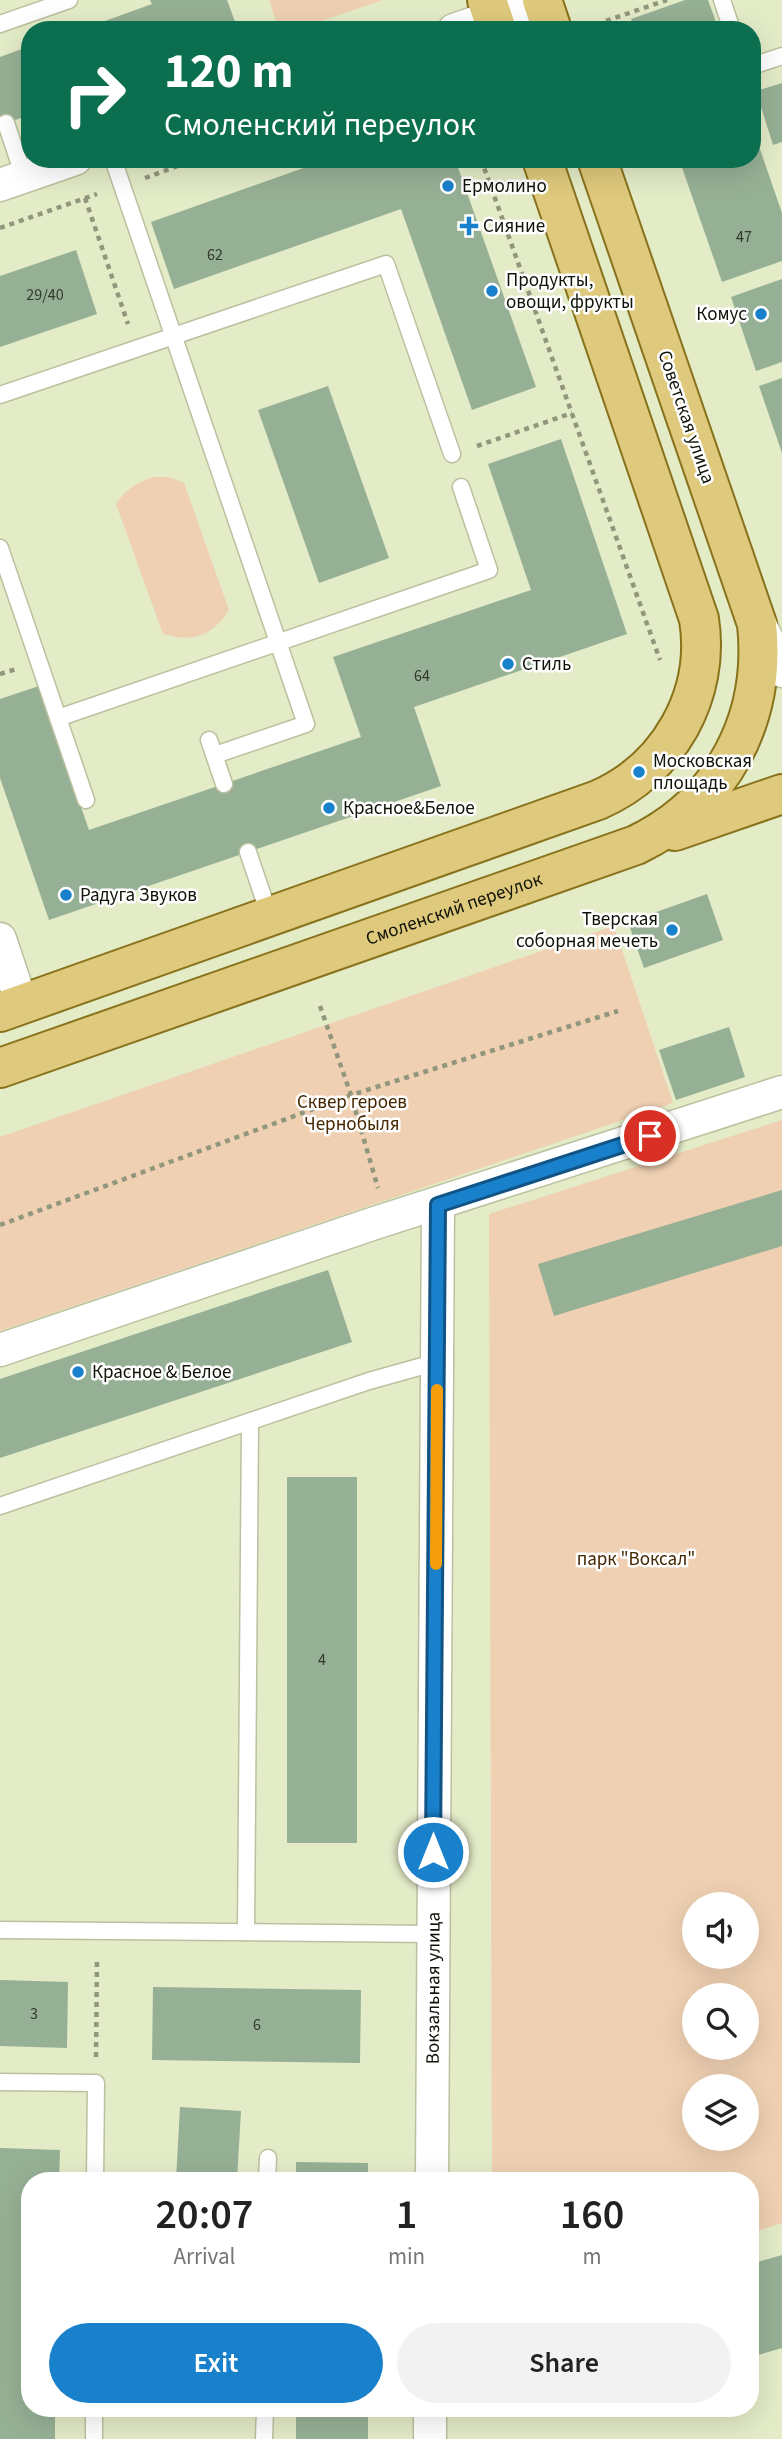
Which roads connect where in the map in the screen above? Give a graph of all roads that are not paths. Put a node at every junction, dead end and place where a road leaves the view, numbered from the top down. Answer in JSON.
{"nodes":[{"id":1,"x":69,"y":0,"type":"edge"},
{"id":2,"x":542,"y":0,"type":"edge"},
{"id":3,"x":722,"y":0,"type":"edge"},
{"id":4,"x":492,"y":15,"type":"edge"},
{"id":5,"x":549,"y":21,"type":"edge"},
{"id":6,"x":729,"y":21,"type":"edge"},
{"id":7,"x":0,"y":24,"type":"edge"},
{"id":8,"x":782,"y":56,"type":"edge"},
{"id":9,"x":761,"y":63,"type":"edge"},
{"id":10,"x":6,"y":123,"type":"dead end"},
{"id":11,"x":49,"y":168,"type":"edge"},
{"id":12,"x":116,"y":168,"type":"edge"},
{"id":13,"x":545,"y":168,"type":"edge"},
{"id":14,"x":600,"y":168,"type":"edge"},
{"id":15,"x":12,"y":181,"type":"edge"},
{"id":16,"x":173,"y":337,"type":"junction"},
{"id":17,"x":0,"y":396,"type":"edge"},
{"id":18,"x":452,"y":454,"type":"road end"},
{"id":19,"x":461,"y":487,"type":"dead end"},
{"id":20,"x":0,"y":548,"type":"edge"},
{"id":21,"x":753,"y":607,"type":"junction"},
{"id":22,"x":278,"y":642,"type":"junction"},
{"id":23,"x":782,"y":671,"type":"edge"},
{"id":24,"x":58,"y":718,"type":"junction"},
{"id":25,"x":224,"y":784,"type":"dead end"},
{"id":26,"x":782,"y":794,"type":"edge"},
{"id":27,"x":86,"y":800,"type":"dead end"},
{"id":28,"x":636,"y":845,"type":"junction"},
{"id":29,"x":248,"y":852,"type":"dead end"},
{"id":30,"x":270,"y":917,"type":"junction"},
{"id":31,"x":0,"y":939,"type":"edge"},
{"id":32,"x":13,"y":1001,"type":"edge"},
{"id":33,"x":0,"y":1068,"type":"edge"},
{"id":34,"x":782,"y":1092,"type":"edge"},
{"id":35,"x":438,"y":1205,"type":"junction"},
{"id":36,"x":0,"y":1350,"type":"edge"},
{"id":37,"x":437,"y":1362,"type":"junction"},
{"id":38,"x":250,"y":1422,"type":"junction"},
{"id":39,"x":0,"y":1506,"type":"edge"},
{"id":40,"x":0,"y":1930,"type":"edge"},
{"id":41,"x":246,"y":1932,"type":"junction"},
{"id":42,"x":433,"y":1934,"type":"junction"},
{"id":43,"x":0,"y":2082,"type":"edge"},
{"id":44,"x":268,"y":2158,"type":"dead end"},
{"id":45,"x":95,"y":2172,"type":"edge"},
{"id":46,"x":267,"y":2172,"type":"edge"},
{"id":47,"x":432,"y":2172,"type":"edge"},
{"id":48,"x":94,"y":2417,"type":"edge"},
{"id":49,"x":265,"y":2417,"type":"edge"},
{"id":50,"x":430,"y":2417,"type":"edge"},
{"id":51,"x":94,"y":2439,"type":"edge"},
{"id":52,"x":264,"y":2439,"type":"edge"},
{"id":53,"x":430,"y":2439,"type":"edge"}],
"edges":[{"from":1,"to":7,"type":"lane"},
{"from":2,"to":4,"type":"street"},
{"from":2,"to":5,"type":"main road"},
{"from":3,"to":6,"type":"lane"},
{"from":8,"to":9,"type":"lane"},
{"from":10,"to":15,"type":"lane"},
{"from":11,"to":15,"type":"street"},
{"from":12,"to":16,"type":"lane"},
{"from":13,"to":30,"type":"main road"},
{"from":14,"to":21,"type":"main road","name":"Советская улица"},
{"from":16,"to":17,"type":"lane"},
{"from":16,"to":18,"type":"lane"},
{"from":16,"to":22,"type":"lane"},
{"from":19,"to":22,"type":"lane"},
{"from":20,"to":24,"type":"lane"},
{"from":21,"to":23,"type":"street","name":"Советская улица"},
{"from":21,"to":28,"type":"main road","name":"Смоленский переулок"},
{"from":22,"to":24,"type":"lane"},
{"from":22,"to":25,"type":"lane"},
{"from":24,"to":27,"type":"lane"},
{"from":26,"to":28,"type":"main road"},
{"from":28,"to":33,"type":"main road","name":"Смоленский переулок"},
{"from":29,"to":30,"type":"lane"},
{"from":30,"to":32,"type":"main road"},
{"from":31,"to":32,"type":"street"},
{"from":34,"to":35,"type":"street"},
{"from":35,"to":36,"type":"street"},
{"from":35,"to":37,"type":"street","name":"Вокзальная улица"},
{"from":37,"to":38,"type":"lane"},
{"from":37,"to":42,"type":"street","name":"Вокзальная улица"},
{"from":38,"to":39,"type":"lane"},
{"from":38,"to":41,"type":"lane"},
{"from":40,"to":41,"type":"lane"},
{"from":41,"to":42,"type":"lane"},
{"from":42,"to":47,"type":"street","name":"Вокзальная улица"},
{"from":43,"to":45,"type":"lane"},
{"from":44,"to":46,"type":"lane"},
{"from":48,"to":51,"type":"lane"},
{"from":49,"to":52,"type":"lane"},
{"from":50,"to":53,"type":"street"}]}
